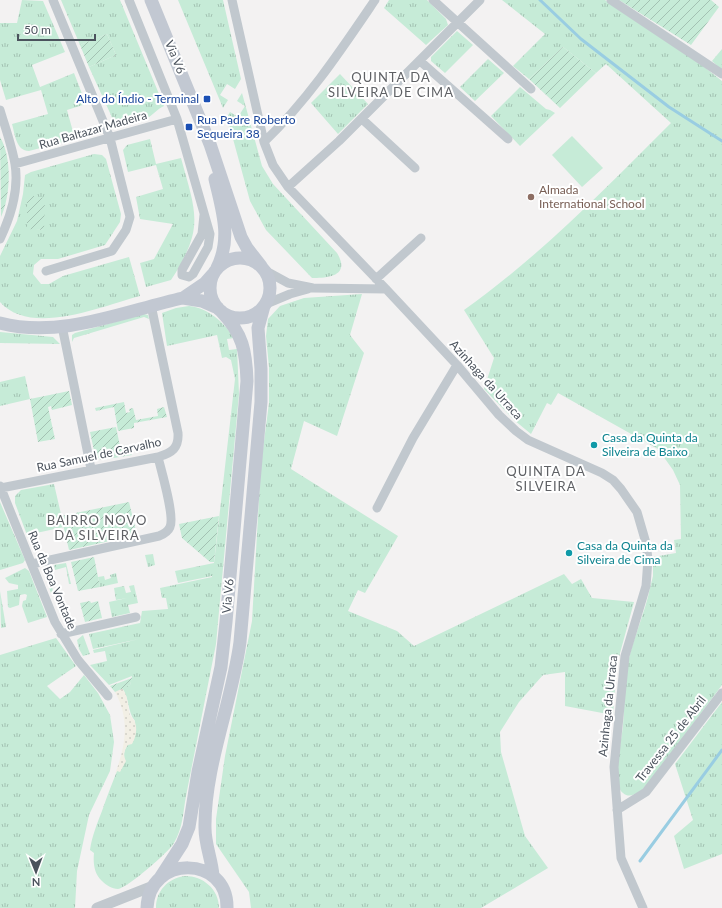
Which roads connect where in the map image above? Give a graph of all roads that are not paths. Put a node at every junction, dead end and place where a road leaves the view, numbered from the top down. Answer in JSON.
{"nodes":[{"id":1,"x":52,"y":0,"type":"edge"},
{"id":2,"x":129,"y":0,"type":"edge"},
{"id":3,"x":151,"y":0,"type":"edge"},
{"id":4,"x":232,"y":0,"type":"edge"},
{"id":5,"x":375,"y":0,"type":"edge"},
{"id":6,"x":433,"y":0,"type":"edge"},
{"id":7,"x":480,"y":0,"type":"edge"},
{"id":8,"x":611,"y":0,"type":"edge"},
{"id":9,"x":458,"y":22,"type":"junction"},
{"id":10,"x":420,"y":61,"type":"junction"},
{"id":11,"x":722,"y":74,"type":"edge"},
{"id":12,"x":531,"y":89,"type":"dead end"},
{"id":13,"x":0,"y":110,"type":"edge"},
{"id":14,"x":177,"y":119,"type":"junction"},
{"id":15,"x":362,"y":119,"type":"junction"},
{"id":16,"x":207,"y":136,"type":"junction"},
{"id":17,"x":110,"y":138,"type":"junction"},
{"id":18,"x":508,"y":139,"type":"dead end"},
{"id":19,"x":264,"y":142,"type":"junction"},
{"id":20,"x":15,"y":164,"type":"junction"},
{"id":21,"x":415,"y":168,"type":"dead end"},
{"id":22,"x":288,"y":187,"type":"junction"},
{"id":23,"x":204,"y":215,"type":"junction"},
{"id":24,"x":421,"y":238,"type":"dead end"},
{"id":25,"x":0,"y":239,"type":"edge"},
{"id":26,"x":198,"y":241,"type":"junction"},
{"id":27,"x":209,"y":245,"type":"junction"},
{"id":28,"x":263,"y":268,"type":"junction"},
{"id":29,"x":216,"y":270,"type":"junction"},
{"id":30,"x":46,"y":271,"type":"dead end"},
{"id":31,"x":376,"y":279,"type":"junction"},
{"id":32,"x":313,"y":288,"type":"junction"},
{"id":33,"x":386,"y":289,"type":"junction"},
{"id":34,"x":183,"y":298,"type":"junction"},
{"id":35,"x":151,"y":305,"type":"junction"},
{"id":36,"x":265,"y":305,"type":"junction"},
{"id":37,"x":220,"y":310,"type":"junction"},
{"id":38,"x":0,"y":323,"type":"edge"},
{"id":39,"x":62,"y":326,"type":"junction"},
{"id":40,"x":457,"y":365,"type":"junction"},
{"id":41,"x":158,"y":457,"type":"junction"},
{"id":42,"x":91,"y":469,"type":"junction"},
{"id":43,"x":0,"y":487,"type":"edge"},
{"id":44,"x":377,"y":508,"type":"dead end"},
{"id":45,"x":32,"y":564,"type":"junction"},
{"id":46,"x":136,"y":618,"type":"dead end"},
{"id":47,"x":61,"y":634,"type":"junction"},
{"id":48,"x":722,"y":693,"type":"edge"},
{"id":49,"x":108,"y":696,"type":"dead end"},
{"id":50,"x":617,"y":810,"type":"junction"},
{"id":51,"x":213,"y":876,"type":"junction"},
{"id":52,"x":157,"y":882,"type":"junction"},
{"id":53,"x":97,"y":908,"type":"edge"},
{"id":54,"x":147,"y":908,"type":"edge"},
{"id":55,"x":227,"y":908,"type":"edge"},
{"id":56,"x":643,"y":908,"type":"edge"}],
"edges":[{"from":1,"to":17,"type":"street"},
{"from":2,"to":14,"type":"street"},
{"from":3,"to":16,"type":"main road","name":"Via V6"},
{"from":4,"to":19,"type":"street","name":"Azinhaga da Urraca"},
{"from":5,"to":19,"type":"street"},
{"from":6,"to":9,"type":"street"},
{"from":7,"to":9,"type":"street"},
{"from":8,"to":11,"type":"street"},
{"from":9,"to":10,"type":"street"},
{"from":9,"to":12,"type":"street"},
{"from":10,"to":15,"type":"street"},
{"from":10,"to":18,"type":"street"},
{"from":13,"to":20,"type":"street"},
{"from":14,"to":17,"type":"street","name":"Rua Baltazar Madeira"},
{"from":14,"to":23,"type":"street"},
{"from":15,"to":21,"type":"street"},
{"from":15,"to":22,"type":"street"},
{"from":16,"to":28,"type":"main road","name":"Via V6"},
{"from":16,"to":29,"type":"main road","name":"Via V6"},
{"from":17,"to":20,"type":"street","name":"Rua Baltazar Madeira"},
{"from":17,"to":30,"type":"street"},
{"from":19,"to":22,"type":"street","name":"Azinhaga da Urraca"},
{"from":20,"to":25,"type":"street"},
{"from":22,"to":31,"type":"street","name":"Azinhaga da Urraca"},
{"from":23,"to":26,"type":"street"},
{"from":23,"to":27,"type":"street"},
{"from":24,"to":31,"type":"street"},
{"from":26,"to":27,"type":"street"},
{"from":26,"to":27,"type":"street"},
{"from":28,"to":29,"type":"main road"},
{"from":28,"to":32,"type":"street"},
{"from":28,"to":36,"type":"main road"},
{"from":29,"to":34,"type":"main road"},
{"from":29,"to":37,"type":"main road"},
{"from":31,"to":33,"type":"street","name":"Azinhaga da Urraca"},
{"from":32,"to":33,"type":"street"},
{"from":32,"to":36,"type":"street"},
{"from":33,"to":40,"type":"street","name":"Azinhaga da Urraca"},
{"from":34,"to":35,"type":"main road"},
{"from":34,"to":37,"type":"main road"},
{"from":35,"to":39,"type":"main road"},
{"from":35,"to":41,"type":"street","name":"Rua Samuel de Carvalho"},
{"from":36,"to":37,"type":"main road"},
{"from":36,"to":51,"type":"main road","name":"Via V6"},
{"from":37,"to":52,"type":"main road","name":"Via V6"},
{"from":38,"to":39,"type":"main road"},
{"from":39,"to":42,"type":"street"},
{"from":40,"to":44,"type":"street"},
{"from":40,"to":50,"type":"street","name":"Azinhaga da Urraca"},
{"from":41,"to":42,"type":"street","name":"Rua Samuel de Carvalho"},
{"from":41,"to":45,"type":"street"},
{"from":42,"to":43,"type":"street","name":"Rua Samuel de Carvalho"},
{"from":43,"to":45,"type":"street","name":"Rua da Boa Vontade"},
{"from":45,"to":47,"type":"street","name":"Rua da Boa Vontade"},
{"from":46,"to":47,"type":"street"},
{"from":47,"to":49,"type":"street","name":"Rua da Boa Vontade"},
{"from":48,"to":50,"type":"street","name":"Travessa 25 de Abril"},
{"from":50,"to":56,"type":"street","name":"Azinhaga da Urraca"},
{"from":51,"to":52,"type":"main road"},
{"from":51,"to":55,"type":"main road"},
{"from":52,"to":53,"type":"street"},
{"from":52,"to":54,"type":"main road","name":"Via V6"}]}
